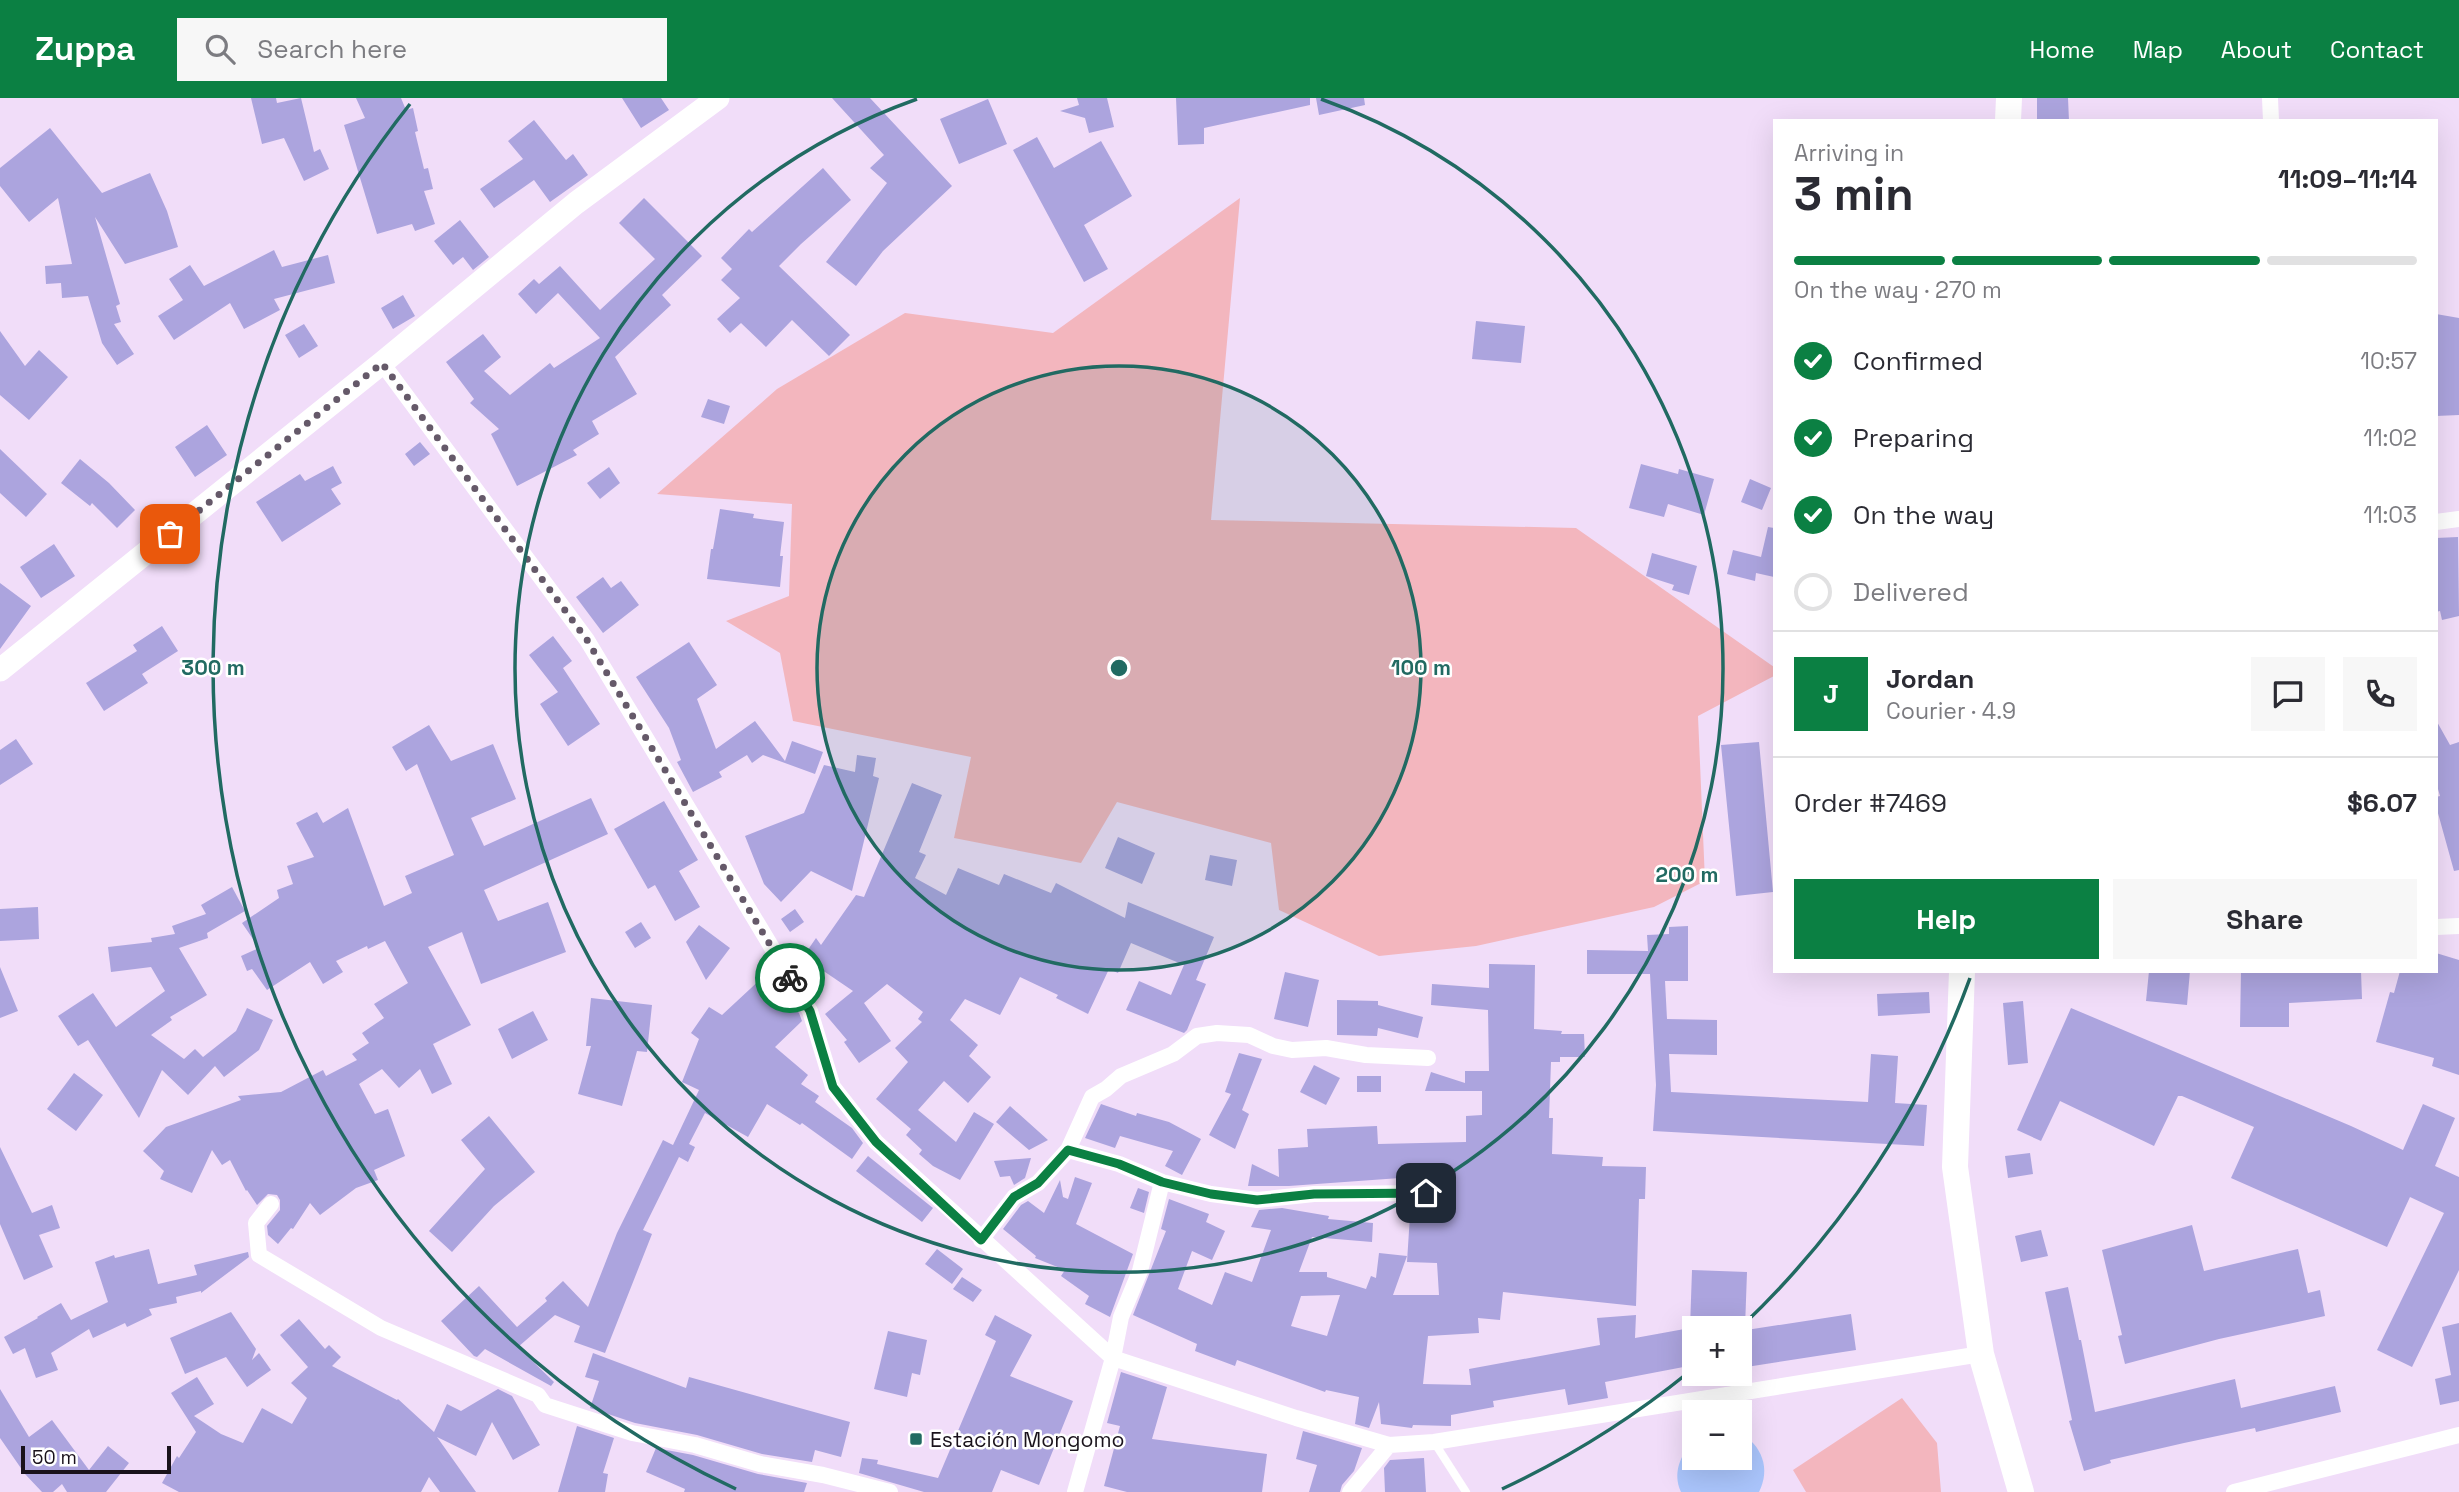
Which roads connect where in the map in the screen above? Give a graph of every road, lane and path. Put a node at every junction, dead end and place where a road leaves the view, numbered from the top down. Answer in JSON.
{"nodes":[{"id":1,"x":718,"y":98,"type":"edge"},
{"id":2,"x":2009,"y":98,"type":"edge"},
{"id":3,"x":2270,"y":98,"type":"edge"},
{"id":4,"x":2008,"y":119,"type":"edge"},
{"id":5,"x":2271,"y":119,"type":"edge"},
{"id":6,"x":382,"y":363,"type":"junction"},
{"id":7,"x":2459,"y":519,"type":"edge"},
{"id":8,"x":2438,"y":522,"type":"edge"},
{"id":9,"x":0,"y":670,"type":"edge"},
{"id":10,"x":2459,"y":926,"type":"edge"},
{"id":11,"x":2438,"y":927,"type":"edge"},
{"id":12,"x":1962,"y":973,"type":"edge"},
{"id":13,"x":1428,"y":1058,"type":"dead end"},
{"id":14,"x":1068,"y":1150,"type":"junction"},
{"id":15,"x":1162,"y":1182,"type":"junction"},
{"id":16,"x":1426,"y":1193,"type":"dead end"},
{"id":17,"x":271,"y":1204,"type":"dead end"},
{"id":18,"x":981,"y":1240,"type":"junction"},
{"id":19,"x":1981,"y":1354,"type":"junction"},
{"id":20,"x":1113,"y":1358,"type":"junction"},
{"id":21,"x":2459,"y":1435,"type":"edge"},
{"id":22,"x":1434,"y":1442,"type":"junction"},
{"id":23,"x":1389,"y":1445,"type":"junction"},
{"id":24,"x":2286,"y":1486,"type":"edge"},
{"id":25,"x":890,"y":1492,"type":"edge"},
{"id":26,"x":1075,"y":1492,"type":"edge"},
{"id":27,"x":1350,"y":1492,"type":"edge"},
{"id":28,"x":1466,"y":1492,"type":"edge"},
{"id":29,"x":2021,"y":1492,"type":"edge"},
{"id":30,"x":2234,"y":1492,"type":"edge"}],
"edges":[{"from":1,"to":6,"type":"street"},
{"from":2,"to":4,"type":"main road"},
{"from":3,"to":5,"type":"street"},
{"from":6,"to":9,"type":"street"},
{"from":6,"to":18,"type":"street"},
{"from":7,"to":8,"type":"street"},
{"from":10,"to":11,"type":"street"},
{"from":12,"to":19,"type":"main road"},
{"from":13,"to":14,"type":"street"},
{"from":14,"to":15,"type":"street"},
{"from":14,"to":18,"type":"street"},
{"from":15,"to":16,"type":"street"},
{"from":15,"to":20,"type":"street"},
{"from":17,"to":25,"type":"street"},
{"from":18,"to":20,"type":"street"},
{"from":19,"to":22,"type":"street"},
{"from":19,"to":29,"type":"main road"},
{"from":20,"to":23,"type":"street"},
{"from":20,"to":26,"type":"street"},
{"from":21,"to":24,"type":"street"},
{"from":22,"to":23,"type":"street"},
{"from":22,"to":28,"type":"lane"},
{"from":23,"to":27,"type":"street"},
{"from":24,"to":30,"type":"street"}]}
